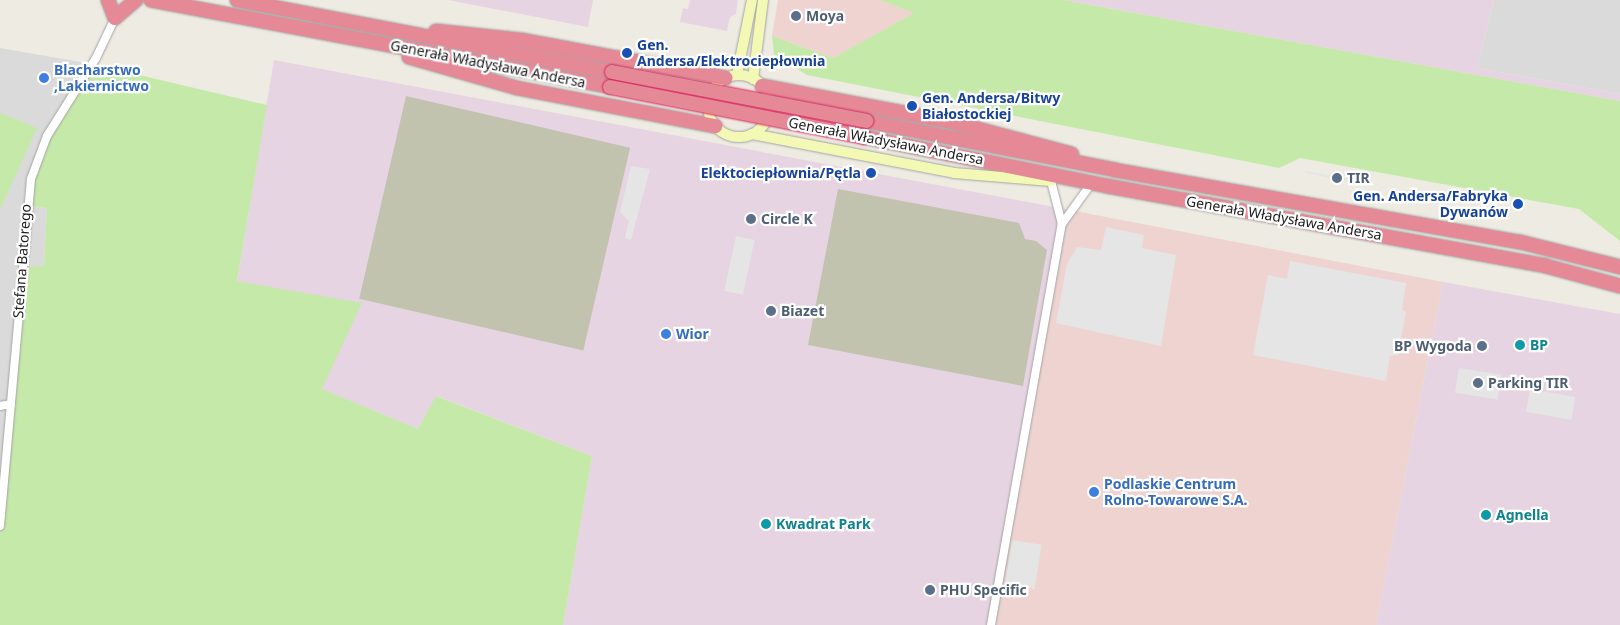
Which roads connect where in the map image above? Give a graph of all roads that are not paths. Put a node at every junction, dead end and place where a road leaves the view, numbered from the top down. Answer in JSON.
{"nodes":[{"id":1,"x":108,"y":0,"type":"edge"},
{"id":2,"x":136,"y":0,"type":"edge"},
{"id":3,"x":151,"y":0,"type":"edge"},
{"id":4,"x":237,"y":0,"type":"edge"},
{"id":5,"x":752,"y":0,"type":"edge"},
{"id":6,"x":763,"y":0,"type":"edge"},
{"id":7,"x":115,"y":18,"type":"junction"},
{"id":8,"x":373,"y":35,"type":"junction"},
{"id":9,"x":732,"y":77,"type":"junction"},
{"id":10,"x":758,"y":82,"type":"junction"},
{"id":11,"x":715,"y":126,"type":"junction"},
{"id":12,"x":752,"y":134,"type":"junction"},
{"id":13,"x":1115,"y":170,"type":"junction"},
{"id":14,"x":1050,"y":181,"type":"junction"},
{"id":15,"x":1107,"y":186,"type":"junction"},
{"id":16,"x":1088,"y":188,"type":"junction"},
{"id":17,"x":1062,"y":224,"type":"junction"},
{"id":18,"x":1620,"y":267,"type":"edge"},
{"id":19,"x":1620,"y":286,"type":"edge"},
{"id":20,"x":11,"y":404,"type":"junction"},
{"id":21,"x":0,"y":406,"type":"edge"},
{"id":22,"x":0,"y":526,"type":"edge"},
{"id":23,"x":991,"y":625,"type":"edge"}],
"edges":[{"from":1,"to":7,"type":"highway"},
{"from":2,"to":7,"type":"highway"},
{"from":3,"to":8,"type":"highway","name":"Generała Władysława Andersa"},
{"from":4,"to":8,"type":"highway","name":"Generała Władysława Andersa"},
{"from":5,"to":9,"type":"street"},
{"from":6,"to":10,"type":"street"},
{"from":7,"to":20,"type":"street","name":"Stefana Batorego"},
{"from":8,"to":9,"type":"highway"},
{"from":8,"to":11,"type":"highway"},
{"from":8,"to":13,"type":"highway","name":"Generała Władysława Andersa","bridge":true},
{"from":8,"to":15,"type":"highway","name":"Generała Władysława Andersa","bridge":true},
{"from":9,"to":10,"type":"street"},
{"from":9,"to":11,"type":"street"},
{"from":10,"to":12,"type":"street"},
{"from":10,"to":13,"type":"highway"},
{"from":11,"to":12,"type":"street"},
{"from":12,"to":14,"type":"street"},
{"from":13,"to":18,"type":"highway","name":"Generała Władysława Andersa"},
{"from":14,"to":16,"type":"highway"},
{"from":14,"to":17,"type":"street"},
{"from":15,"to":16,"type":"highway"},
{"from":15,"to":19,"type":"highway","name":"Generała Władysława Andersa"},
{"from":16,"to":17,"type":"street"},
{"from":17,"to":23,"type":"street"},
{"from":20,"to":21,"type":"street"},
{"from":20,"to":22,"type":"street","name":"Stefana Batorego"}]}
